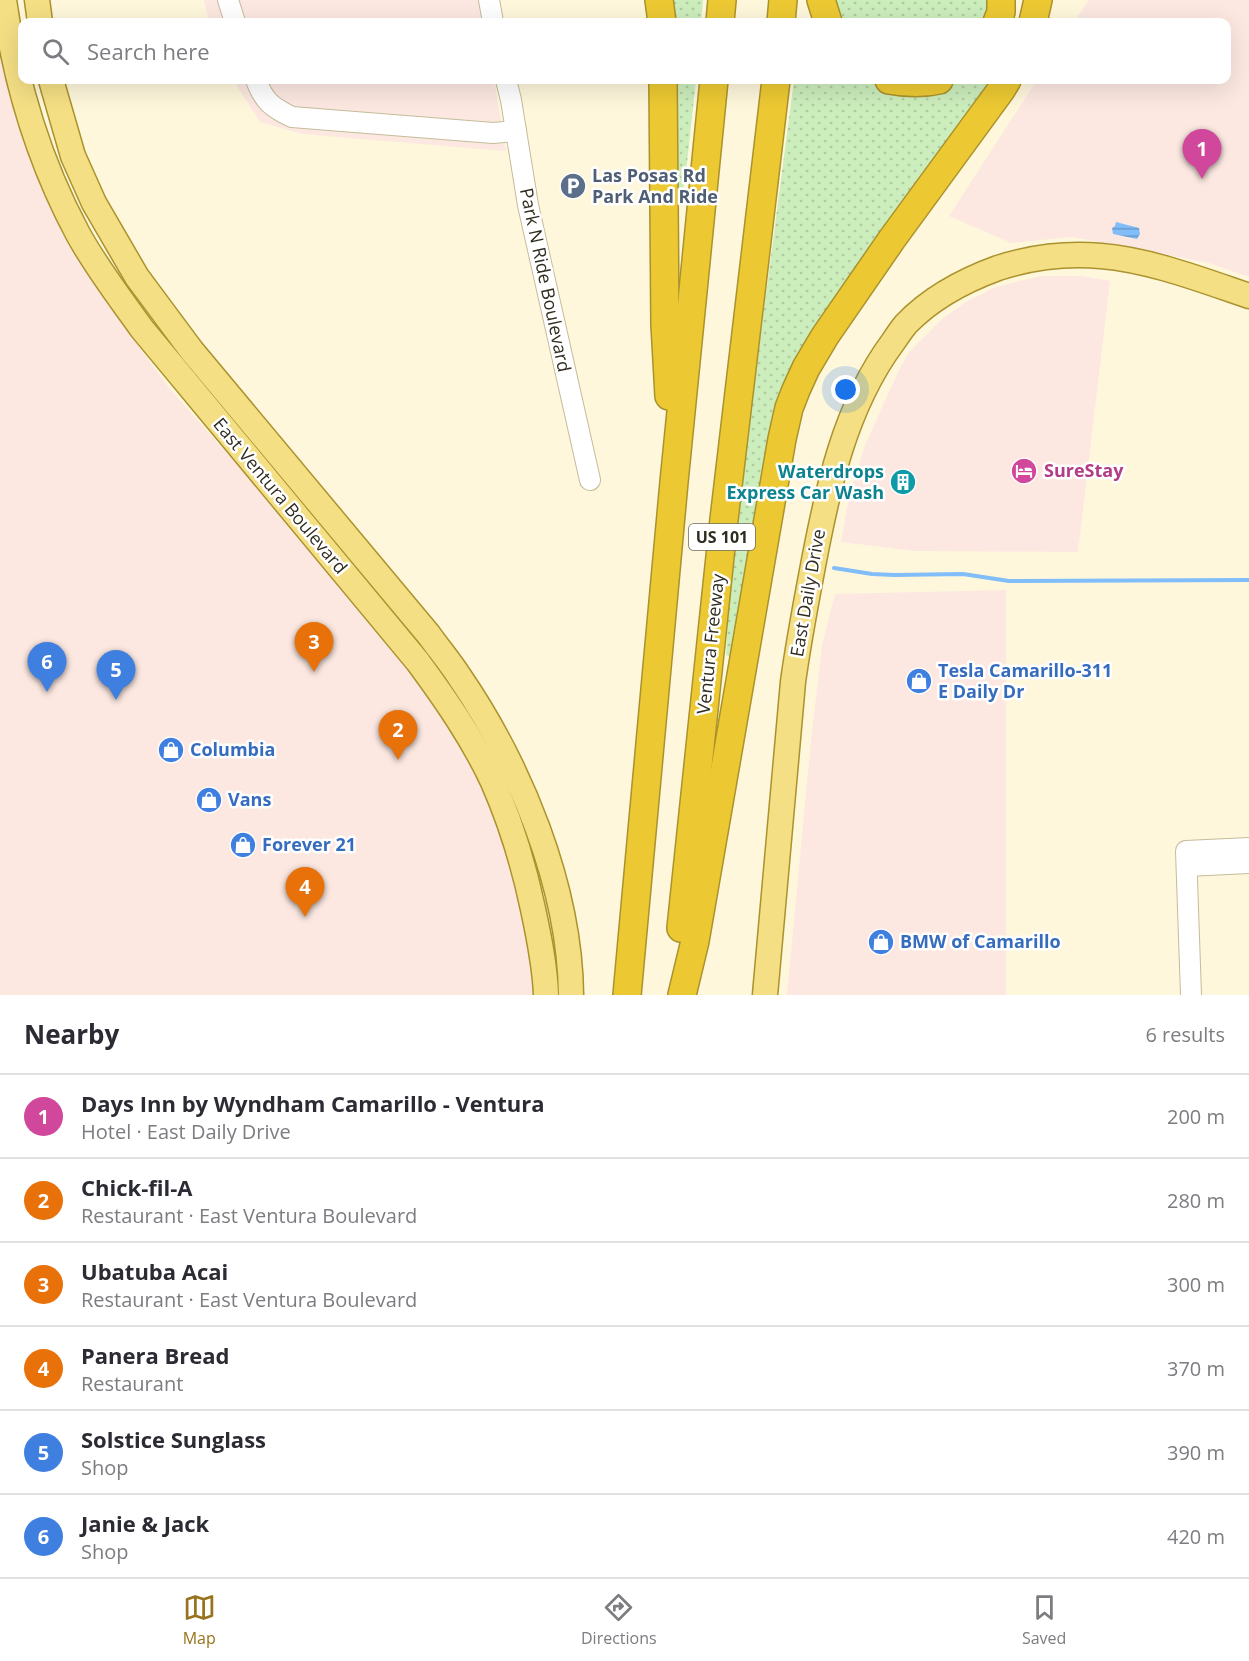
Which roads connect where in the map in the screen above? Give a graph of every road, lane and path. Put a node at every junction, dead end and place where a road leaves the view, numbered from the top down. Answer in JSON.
{"nodes":[{"id":1,"x":4,"y":0,"type":"edge"},
{"id":2,"x":37,"y":0,"type":"edge"},
{"id":3,"x":228,"y":0,"type":"edge"},
{"id":4,"x":489,"y":0,"type":"edge"},
{"id":5,"x":659,"y":0,"type":"edge"},
{"id":6,"x":721,"y":0,"type":"edge"},
{"id":7,"x":783,"y":0,"type":"edge"},
{"id":8,"x":821,"y":0,"type":"edge"},
{"id":9,"x":1001,"y":0,"type":"edge"},
{"id":10,"x":1038,"y":0,"type":"edge"},
{"id":11,"x":39,"y":18,"type":"edge"},
{"id":12,"x":234,"y":18,"type":"edge"},
{"id":13,"x":492,"y":18,"type":"edge"},
{"id":14,"x":661,"y":18,"type":"edge"},
{"id":15,"x":719,"y":18,"type":"edge"},
{"id":16,"x":781,"y":18,"type":"edge"},
{"id":17,"x":827,"y":18,"type":"edge"},
{"id":18,"x":998,"y":18,"type":"edge"},
{"id":19,"x":1034,"y":18,"type":"edge"},
{"id":20,"x":18,"y":76,"type":"edge"},
{"id":21,"x":20,"y":84,"type":"edge"},
{"id":22,"x":52,"y":84,"type":"edge"},
{"id":23,"x":258,"y":84,"type":"edge"},
{"id":24,"x":507,"y":84,"type":"edge"},
{"id":25,"x":663,"y":84,"type":"edge"},
{"id":26,"x":714,"y":84,"type":"edge"},
{"id":27,"x":776,"y":84,"type":"edge"},
{"id":28,"x":1004,"y":84,"type":"edge"},
{"id":29,"x":516,"y":131,"type":"junction"},
{"id":30,"x":1249,"y":296,"type":"edge"},
{"id":31,"x":590,"y":480,"type":"dead end"},
{"id":32,"x":674,"y":482,"type":"junction"},
{"id":33,"x":1249,"y":848,"type":"edge"},
{"id":34,"x":1187,"y":858,"type":"junction"},
{"id":35,"x":1249,"y":863,"type":"edge"},
{"id":36,"x":546,"y":995,"type":"edge"},
{"id":37,"x":571,"y":995,"type":"edge"},
{"id":38,"x":627,"y":995,"type":"edge"},
{"id":39,"x":673,"y":995,"type":"edge"},
{"id":40,"x":682,"y":995,"type":"edge"},
{"id":41,"x":765,"y":995,"type":"edge"},
{"id":42,"x":1191,"y":995,"type":"edge"}],
"edges":[{"from":1,"to":20,"type":"main road","name":"East Ventura Boulevard"},
{"from":2,"to":11,"type":"main road"},
{"from":3,"to":12,"type":"street"},
{"from":4,"to":13,"type":"street"},
{"from":5,"to":14,"type":"highway"},
{"from":6,"to":15,"type":"highway"},
{"from":7,"to":16,"type":"highway"},
{"from":8,"to":17,"type":"highway"},
{"from":9,"to":18,"type":"highway"},
{"from":10,"to":19,"type":"highway"},
{"from":21,"to":36,"type":"main road","name":"East Ventura Boulevard"},
{"from":22,"to":37,"type":"main road","name":"East Ventura Boulevard"},
{"from":23,"to":29,"type":"street"},
{"from":24,"to":29,"type":"street","name":"Park N Ride Boulevard"},
{"from":25,"to":32,"type":"highway"},
{"from":26,"to":32,"type":"highway","number":"US 101"},
{"from":27,"to":39,"type":"highway","name":"Ventura Freeway","number":"US 101"},
{"from":28,"to":40,"type":"highway"},
{"from":29,"to":31,"type":"street","name":"Park N Ride Boulevard"},
{"from":30,"to":41,"type":"main road","name":"East Daily Drive"},
{"from":32,"to":38,"type":"highway","number":"US 101"},
{"from":33,"to":34,"type":"street"},
{"from":34,"to":35,"type":"street"},
{"from":34,"to":42,"type":"street"}]}
